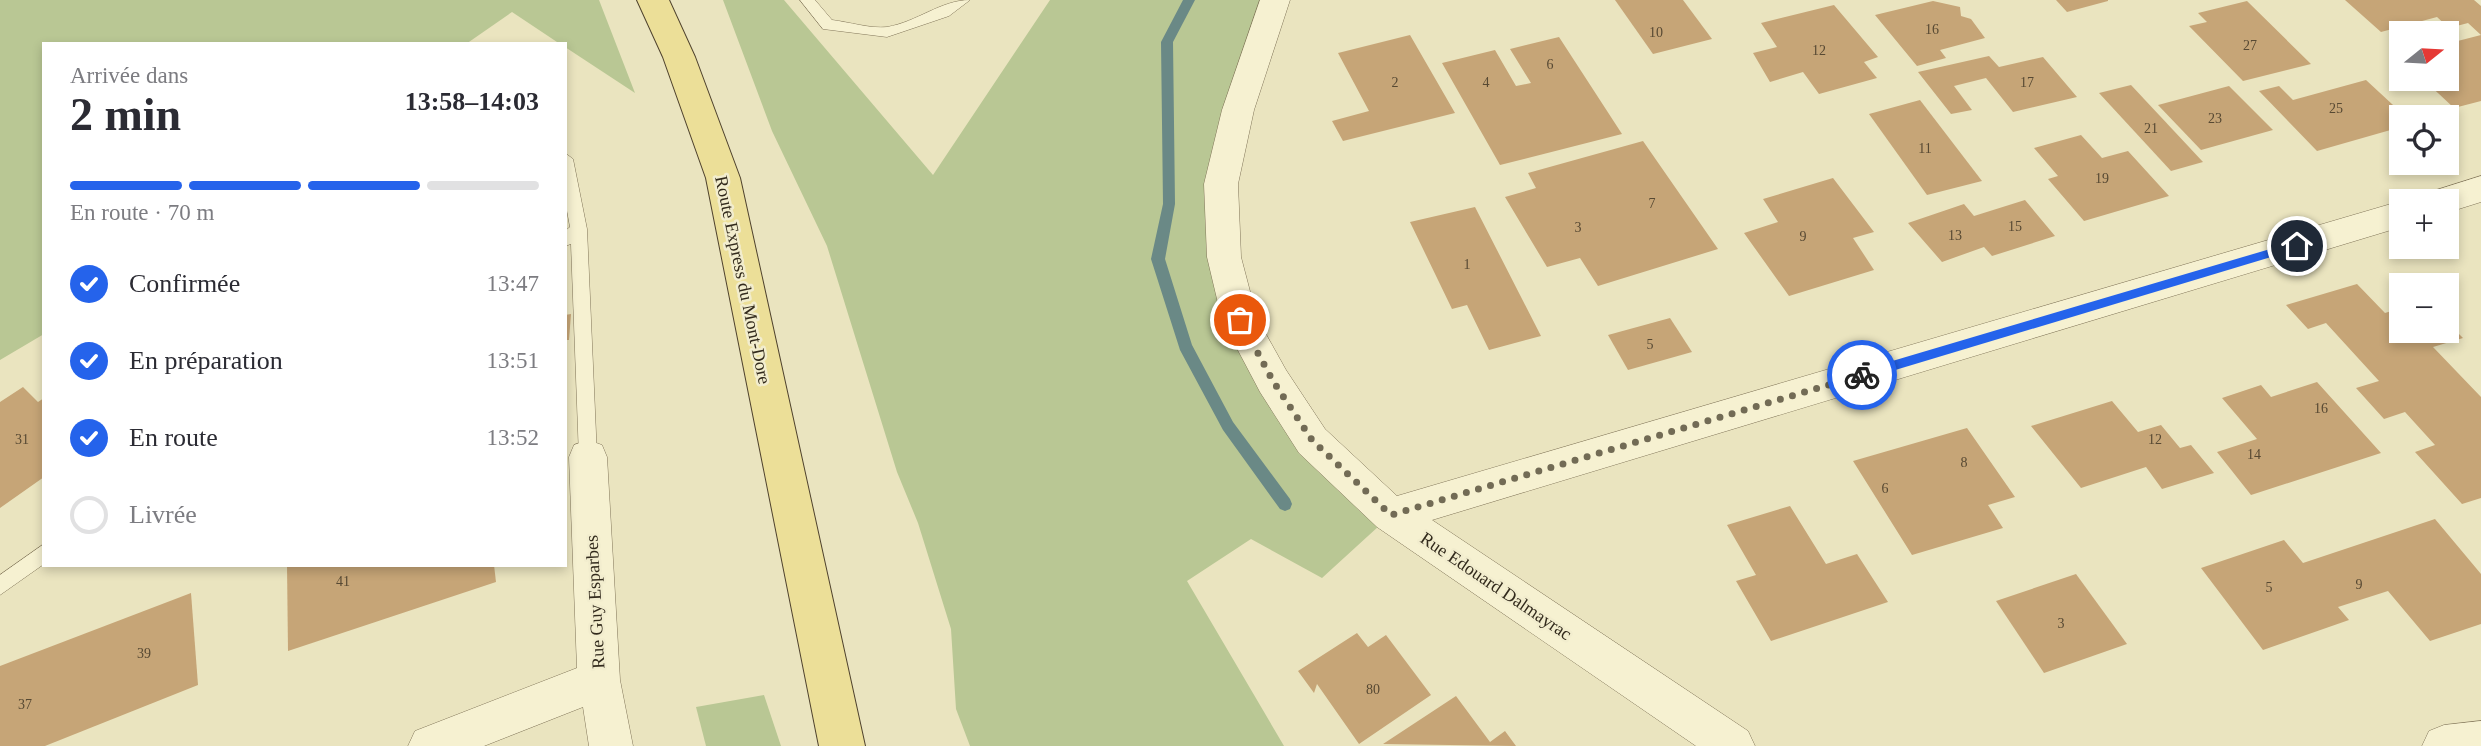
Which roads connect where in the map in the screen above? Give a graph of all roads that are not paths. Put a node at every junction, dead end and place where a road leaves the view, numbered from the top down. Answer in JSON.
{"nodes":[{"id":1,"x":653,"y":0,"type":"edge"},
{"id":2,"x":807,"y":0,"type":"edge"},
{"id":3,"x":963,"y":0,"type":"edge"},
{"id":4,"x":1275,"y":0,"type":"edge"},
{"id":5,"x":567,"y":181,"type":"edge"},
{"id":6,"x":2481,"y":189,"type":"edge"},
{"id":7,"x":2459,"y":196,"type":"edge"},
{"id":8,"x":2389,"y":218,"type":"edge"},
{"id":9,"x":572,"y":235,"type":"edge"},
{"id":10,"x":588,"y":457,"type":"joint"},
{"id":11,"x":1391,"y":515,"type":"junction"},
{"id":12,"x":42,"y":554,"type":"edge"},
{"id":13,"x":0,"y":586,"type":"edge"},
{"id":14,"x":599,"y":680,"type":"junction"},
{"id":15,"x":2481,"y":743,"type":"edge"},
{"id":16,"x":430,"y":746,"type":"edge"},
{"id":17,"x":611,"y":746,"type":"edge"},
{"id":18,"x":842,"y":746,"type":"edge"},
{"id":19,"x":1733,"y":746,"type":"edge"},
{"id":20,"x":2444,"y":746,"type":"edge"}],
"edges":[{"from":1,"to":18,"type":"main road","name":"Route Express du Mont-Dore"},
{"from":2,"to":3,"type":"lane"},
{"from":4,"to":11,"type":"street","name":"Rue Edouard Dalmayrac"},
{"from":5,"to":9,"type":"lane"},
{"from":6,"to":7,"type":"street"},
{"from":8,"to":11,"type":"street"},
{"from":9,"to":10,"type":"lane"},
{"from":10,"to":14,"type":"street","name":"Rue Guy Esparbes"},
{"from":11,"to":19,"type":"street","name":"Rue Edouard Dalmayrac"},
{"from":12,"to":13,"type":"lane"},
{"from":14,"to":16,"type":"street"},
{"from":14,"to":17,"type":"street","name":"Rue Guy Esparbes"},
{"from":15,"to":20,"type":"street"}]}
